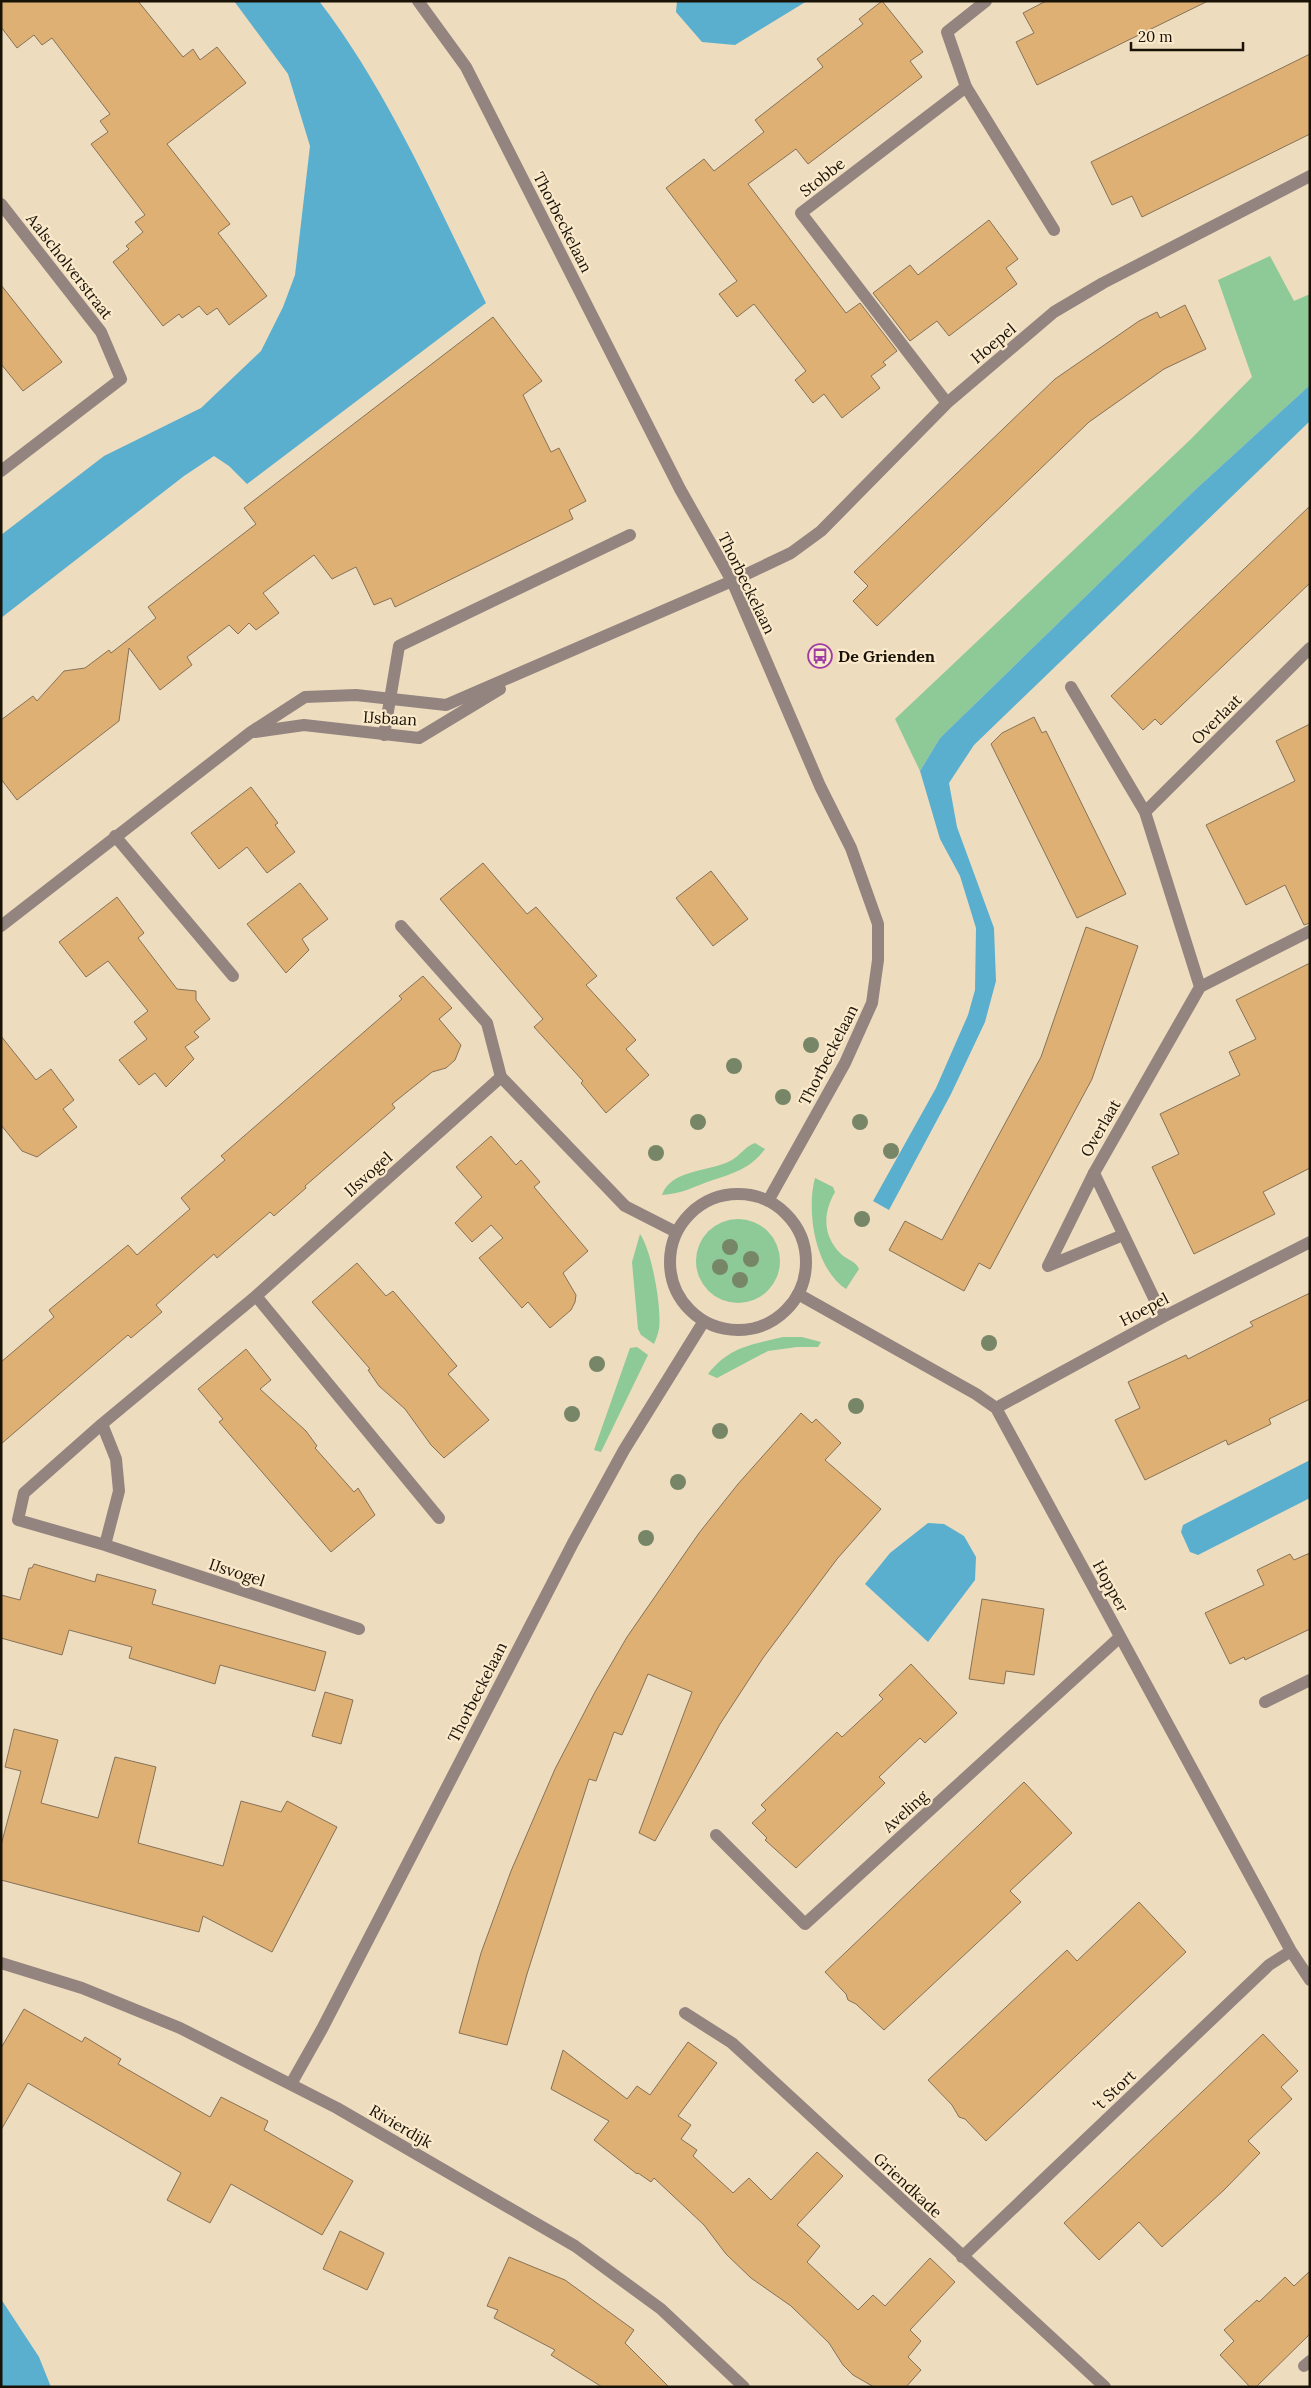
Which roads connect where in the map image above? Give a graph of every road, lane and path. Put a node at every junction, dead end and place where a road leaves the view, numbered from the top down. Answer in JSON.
{"nodes":[{"id":1,"x":418,"y":1,"type":"edge"},
{"id":2,"x":986,"y":1,"type":"edge"},
{"id":3,"x":966,"y":87,"type":"junction"},
{"id":4,"x":1310,"y":176,"type":"edge"},
{"id":5,"x":1,"y":204,"type":"edge"},
{"id":6,"x":1054,"y":230,"type":"dead end"},
{"id":7,"x":946,"y":403,"type":"junction"},
{"id":8,"x":1,"y":471,"type":"edge"},
{"id":9,"x":630,"y":535,"type":"dead end"},
{"id":10,"x":732,"y":581,"type":"junction"},
{"id":11,"x":1310,"y":648,"type":"edge"},
{"id":12,"x":538,"y":665,"type":"junction"},
{"id":13,"x":1071,"y":687,"type":"dead end"},
{"id":14,"x":390,"y":698,"type":"junction"},
{"id":15,"x":251,"y":732,"type":"junction"},
{"id":16,"x":384,"y":735,"type":"junction"},
{"id":17,"x":1145,"y":812,"type":"junction"},
{"id":18,"x":115,"y":836,"type":"junction"},
{"id":19,"x":1,"y":926,"type":"edge"},
{"id":20,"x":401,"y":926,"type":"dead end"},
{"id":21,"x":1310,"y":931,"type":"edge"},
{"id":22,"x":232,"y":976,"type":"dead end"},
{"id":23,"x":1200,"y":987,"type":"junction"},
{"id":24,"x":501,"y":1077,"type":"junction"},
{"id":25,"x":1094,"y":1173,"type":"junction"},
{"id":26,"x":768,"y":1201,"type":"junction"},
{"id":27,"x":676,"y":1232,"type":"junction"},
{"id":28,"x":1123,"y":1235,"type":"junction"},
{"id":29,"x":1310,"y":1242,"type":"edge"},
{"id":30,"x":798,"y":1294,"type":"junction"},
{"id":31,"x":256,"y":1296,"type":"junction"},
{"id":32,"x":1163,"y":1317,"type":"junction"},
{"id":33,"x":704,"y":1321,"type":"junction"},
{"id":34,"x":996,"y":1408,"type":"junction"},
{"id":35,"x":102,"y":1424,"type":"junction"},
{"id":36,"x":439,"y":1518,"type":"dead end"},
{"id":37,"x":105,"y":1545,"type":"junction"},
{"id":38,"x":359,"y":1629,"type":"dead end"},
{"id":39,"x":1120,"y":1637,"type":"junction"},
{"id":40,"x":1310,"y":1680,"type":"edge"},
{"id":41,"x":1265,"y":1702,"type":"dead end"},
{"id":42,"x":716,"y":1835,"type":"dead end"},
{"id":43,"x":1291,"y":1950,"type":"junction"},
{"id":44,"x":1,"y":1963,"type":"edge"},
{"id":45,"x":1310,"y":1980,"type":"edge"},
{"id":46,"x":685,"y":2013,"type":"dead end"},
{"id":47,"x":291,"y":2084,"type":"junction"},
{"id":48,"x":962,"y":2257,"type":"junction"},
{"id":49,"x":744,"y":2387,"type":"edge"},
{"id":50,"x":1105,"y":2387,"type":"edge"}],
"edges":[{"from":1,"to":10,"type":"street","name":"Thorbeckelaan"},
{"from":2,"to":3,"type":"street"},
{"from":3,"to":6,"type":"street"},
{"from":3,"to":7,"type":"street","name":"Stobbe"},
{"from":4,"to":7,"type":"street","name":"Hoepel"},
{"from":5,"to":8,"type":"street","name":"Aalscholverstraat"},
{"from":7,"to":10,"type":"street","name":"Hoepel"},
{"from":9,"to":14,"type":"street"},
{"from":10,"to":12,"type":"street","name":"IJsbaan"},
{"from":10,"to":26,"type":"street","name":"Thorbeckelaan"},
{"from":11,"to":17,"type":"street","name":"Overlaat"},
{"from":12,"to":14,"type":"street","name":"IJsbaan"},
{"from":12,"to":16,"type":"street","name":"IJsbaan"},
{"from":13,"to":17,"type":"street"},
{"from":14,"to":15,"type":"street","name":"IJsbaan"},
{"from":14,"to":16,"type":"street"},
{"from":15,"to":16,"type":"street","name":"IJsbaan"},
{"from":15,"to":18,"type":"street","name":"IJsbaan"},
{"from":17,"to":23,"type":"street"},
{"from":18,"to":19,"type":"street","name":"IJsbaan"},
{"from":18,"to":22,"type":"street"},
{"from":20,"to":24,"type":"street"},
{"from":21,"to":23,"type":"street"},
{"from":23,"to":25,"type":"street","name":"Overlaat"},
{"from":24,"to":27,"type":"street"},
{"from":24,"to":31,"type":"street","name":"IJsvogel"},
{"from":25,"to":28,"type":"street","name":"Overlaat"},
{"from":25,"to":28,"type":"street"},
{"from":26,"to":27,"type":"street"},
{"from":26,"to":30,"type":"street"},
{"from":27,"to":33,"type":"street"},
{"from":28,"to":32,"type":"street","name":"Overlaat"},
{"from":29,"to":32,"type":"street","name":"Hoepel"},
{"from":30,"to":33,"type":"street"},
{"from":30,"to":34,"type":"street","name":"Hopper"},
{"from":31,"to":35,"type":"street","name":"IJsvogel"},
{"from":31,"to":36,"type":"street"},
{"from":32,"to":34,"type":"street","name":"Hoepel"},
{"from":33,"to":47,"type":"street","name":"Thorbeckelaan"},
{"from":34,"to":39,"type":"street","name":"Hopper"},
{"from":35,"to":37,"type":"street"},
{"from":35,"to":37,"type":"street","name":"IJsvogel"},
{"from":37,"to":38,"type":"street","name":"IJsvogel"},
{"from":39,"to":42,"type":"street","name":"Aveling"},
{"from":39,"to":43,"type":"street","name":"Hopper"},
{"from":40,"to":41,"type":"street"},
{"from":43,"to":45,"type":"street","name":"Hopper"},
{"from":43,"to":48,"type":"street","name":"'t Stort"},
{"from":44,"to":47,"type":"street","name":"Rivierdijk"},
{"from":46,"to":48,"type":"street","name":"Griendkade"},
{"from":47,"to":49,"type":"street","name":"Rivierdijk"},
{"from":48,"to":50,"type":"street","name":"Griendkade"}]}
